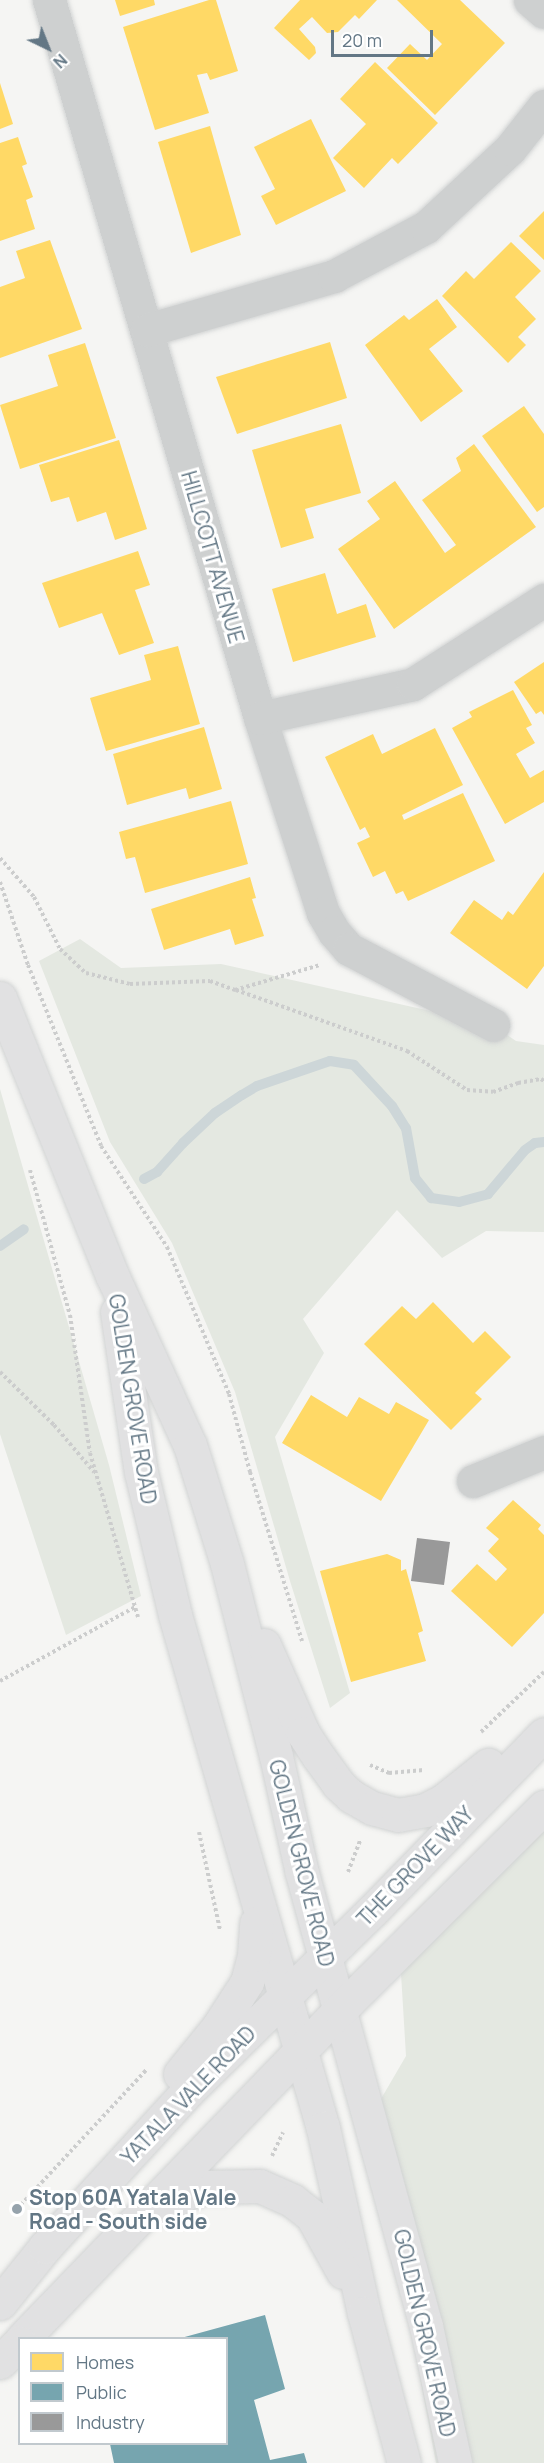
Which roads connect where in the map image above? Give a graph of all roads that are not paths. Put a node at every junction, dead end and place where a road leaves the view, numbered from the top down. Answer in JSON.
{"nodes":[{"id":1,"x":49,"y":0,"type":"edge"},
{"id":2,"x":530,"y":0,"type":"edge"},
{"id":3,"x":544,"y":12,"type":"edge"},
{"id":4,"x":544,"y":106,"type":"edge"},
{"id":5,"x":147,"y":330,"type":"junction"},
{"id":6,"x":544,"y":600,"type":"edge"},
{"id":7,"x":260,"y":718,"type":"junction"},
{"id":8,"x":0,"y":998,"type":"edge"},
{"id":9,"x":493,"y":1025,"type":"dead end"},
{"id":10,"x":112,"y":1275,"type":"junction"},
{"id":11,"x":544,"y":1452,"type":"edge"},
{"id":12,"x":473,"y":1481,"type":"dead end"},
{"id":13,"x":227,"y":1564,"type":"junction"},
{"id":14,"x":544,"y":1716,"type":"edge"},
{"id":15,"x":544,"y":1734,"type":"edge"},
{"id":16,"x":544,"y":1807,"type":"edge"},
{"id":17,"x":257,"y":1906,"type":"junction"},
{"id":18,"x":325,"y":1957,"type":"junction"},
{"id":19,"x":284,"y":1997,"type":"junction"},
{"id":20,"x":340,"y":2010,"type":"junction"},
{"id":21,"x":300,"y":2051,"type":"junction"},
{"id":22,"x":120,"y":2166,"type":"junction"},
{"id":23,"x":129,"y":2229,"type":"junction"},
{"id":24,"x":0,"y":2303,"type":"edge"},
{"id":25,"x":364,"y":2313,"type":"junction"},
{"id":26,"x":24,"y":2337,"type":"edge"},
{"id":27,"x":18,"y":2344,"type":"edge"},
{"id":28,"x":0,"y":2362,"type":"edge"},
{"id":29,"x":404,"y":2463,"type":"edge"},
{"id":30,"x":455,"y":2463,"type":"edge"}],
"edges":[{"from":1,"to":5,"type":"street","name":"HILLCOTT AVENUE"},
{"from":2,"to":3,"type":"street"},
{"from":4,"to":5,"type":"street"},
{"from":5,"to":7,"type":"street","name":"HILLCOTT AVENUE"},
{"from":6,"to":7,"type":"street"},
{"from":7,"to":9,"type":"street","name":"HILLCOTT AVENUE"},
{"from":8,"to":10,"type":"main road","name":"GOLDEN GROVE ROAD"},
{"from":10,"to":13,"type":"main road","name":"GOLDEN GROVE ROAD"},
{"from":10,"to":17,"type":"main road","name":"GOLDEN GROVE ROAD"},
{"from":11,"to":12,"type":"street"},
{"from":13,"to":14,"type":"main road"},
{"from":13,"to":18,"type":"main road","name":"GOLDEN GROVE ROAD"},
{"from":15,"to":18,"type":"main road","name":"THE GROVE WAY"},
{"from":16,"to":20,"type":"main road"},
{"from":17,"to":19,"type":"main road","name":"GOLDEN GROVE ROAD"},
{"from":17,"to":22,"type":"main road"},
{"from":18,"to":19,"type":"main road","name":"THE GROVE WAY"},
{"from":18,"to":20,"type":"main road","name":"GOLDEN GROVE ROAD"},
{"from":19,"to":21,"type":"main road","name":"GOLDEN GROVE ROAD"},
{"from":19,"to":22,"type":"main road","name":"YATALA VALE ROAD"},
{"from":20,"to":21,"type":"main road"},
{"from":20,"to":30,"type":"main road","name":"GOLDEN GROVE ROAD"},
{"from":21,"to":23,"type":"main road"},
{"from":21,"to":25,"type":"main road","name":"GOLDEN GROVE ROAD"},
{"from":22,"to":24,"type":"main road","name":"YATALA VALE ROAD"},
{"from":23,"to":25,"type":"main road"},
{"from":23,"to":26,"type":"main road"},
{"from":25,"to":29,"type":"main road","name":"GOLDEN GROVE ROAD"},
{"from":27,"to":28,"type":"main road"}]}
